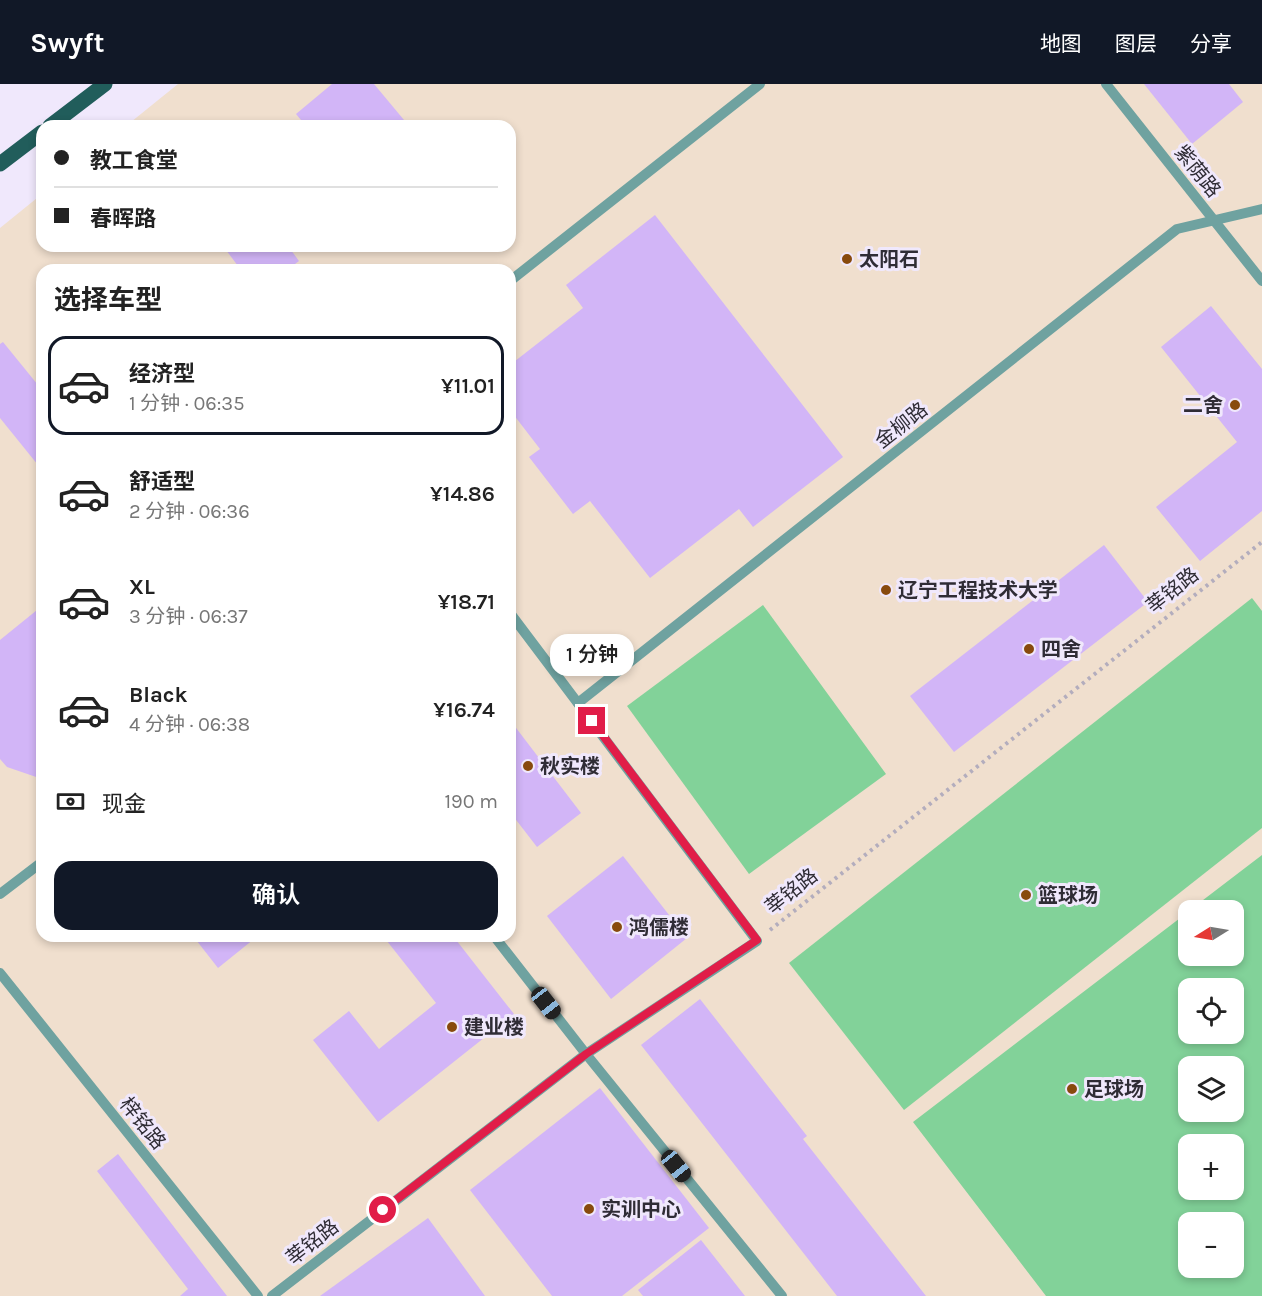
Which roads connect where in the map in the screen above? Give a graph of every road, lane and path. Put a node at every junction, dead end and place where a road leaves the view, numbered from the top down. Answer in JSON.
{"nodes":[{"id":1,"x":105,"y":84,"type":"edge"},
{"id":2,"x":760,"y":84,"type":"edge"},
{"id":3,"x":1106,"y":84,"type":"edge"},
{"id":4,"x":58,"y":120,"type":"edge"},
{"id":5,"x":36,"y":137,"type":"edge"},
{"id":6,"x":0,"y":164,"type":"edge"},
{"id":7,"x":1262,"y":209,"type":"edge"},
{"id":8,"x":1215,"y":220,"type":"junction"},
{"id":9,"x":516,"y":275,"type":"edge"},
{"id":10,"x":1262,"y":281,"type":"edge"},
{"id":11,"x":1262,"y":542,"type":"edge"},
{"id":12,"x":516,"y":621,"type":"edge"},
{"id":13,"x":578,"y":703,"type":"junction"},
{"id":14,"x":36,"y":867,"type":"edge"},
{"id":15,"x":0,"y":894,"type":"edge"},
{"id":16,"x":757,"y":940,"type":"junction"},
{"id":17,"x":499,"y":942,"type":"edge"},
{"id":18,"x":0,"y":973,"type":"edge"},
{"id":19,"x":586,"y":1054,"type":"junction"},
{"id":20,"x":258,"y":1296,"type":"edge"},
{"id":21,"x":273,"y":1296,"type":"edge"},
{"id":22,"x":782,"y":1296,"type":"edge"}],
"edges":[{"from":1,"to":4,"type":"main road"},
{"from":2,"to":9,"type":"lane"},
{"from":3,"to":8,"type":"lane","name":"紫荫路"},
{"from":5,"to":6,"type":"main road"},
{"from":7,"to":8,"type":"lane","name":"金柳路"},
{"from":8,"to":10,"type":"lane","name":"紫荫路"},
{"from":8,"to":13,"type":"lane","name":"金柳路"},
{"from":11,"to":16,"type":"path","name":"莘铭路"},
{"from":12,"to":13,"type":"lane"},
{"from":13,"to":16,"type":"lane"},
{"from":14,"to":15,"type":"lane"},
{"from":16,"to":19,"type":"lane","name":"莘铭路"},
{"from":17,"to":19,"type":"lane"},
{"from":18,"to":20,"type":"lane","name":"梓铭路"},
{"from":19,"to":21,"type":"lane","name":"莘铭路"},
{"from":19,"to":22,"type":"lane"}]}
